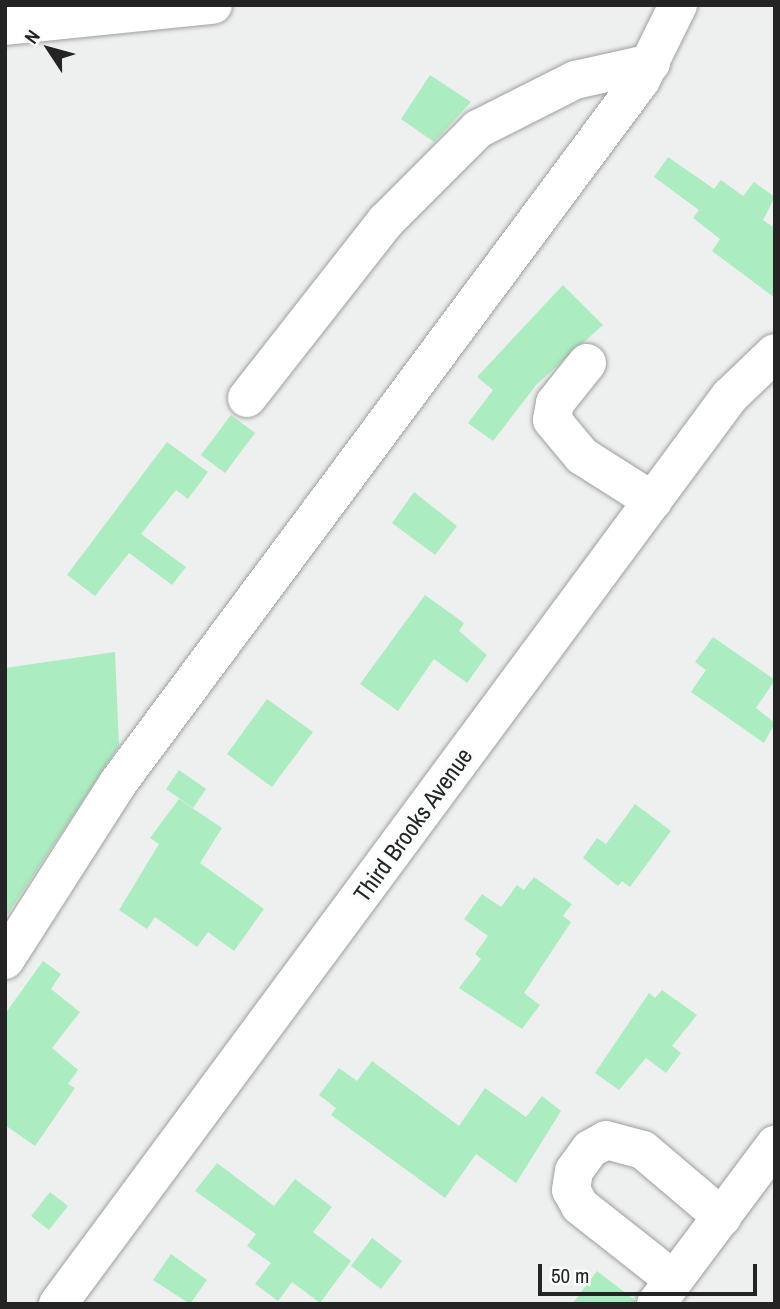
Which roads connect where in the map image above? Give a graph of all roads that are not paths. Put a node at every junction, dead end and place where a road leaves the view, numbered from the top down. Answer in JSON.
{"nodes":[{"id":1,"x":213,"y":5,"type":"edge"},
{"id":2,"x":678,"y":5,"type":"edge"},
{"id":3,"x":5,"y":26,"type":"edge"},
{"id":4,"x":651,"y":63,"type":"junction"},
{"id":5,"x":775,"y":354,"type":"edge"},
{"id":6,"x":587,"y":363,"type":"dead end"},
{"id":7,"x":247,"y":398,"type":"dead end"},
{"id":8,"x":653,"y":501,"type":"junction"},
{"id":9,"x":5,"y":960,"type":"edge"},
{"id":10,"x":771,"y":1159,"type":"edge"},
{"id":11,"x":722,"y":1217,"type":"junction"},
{"id":12,"x":665,"y":1292,"type":"edge"},
{"id":13,"x":58,"y":1304,"type":"edge"}],
"edges":[{"from":1,"to":3,"type":"street"},
{"from":2,"to":4,"type":"street"},
{"from":4,"to":7,"type":"street"},
{"from":4,"to":9,"type":"street"},
{"from":5,"to":8,"type":"street","name":"Third Brooks Avenue"},
{"from":6,"to":8,"type":"street"},
{"from":8,"to":13,"type":"street","name":"Third Brooks Avenue"},
{"from":10,"to":11,"type":"street"},
{"from":11,"to":12,"type":"street"},
{"from":11,"to":12,"type":"street"}]}
